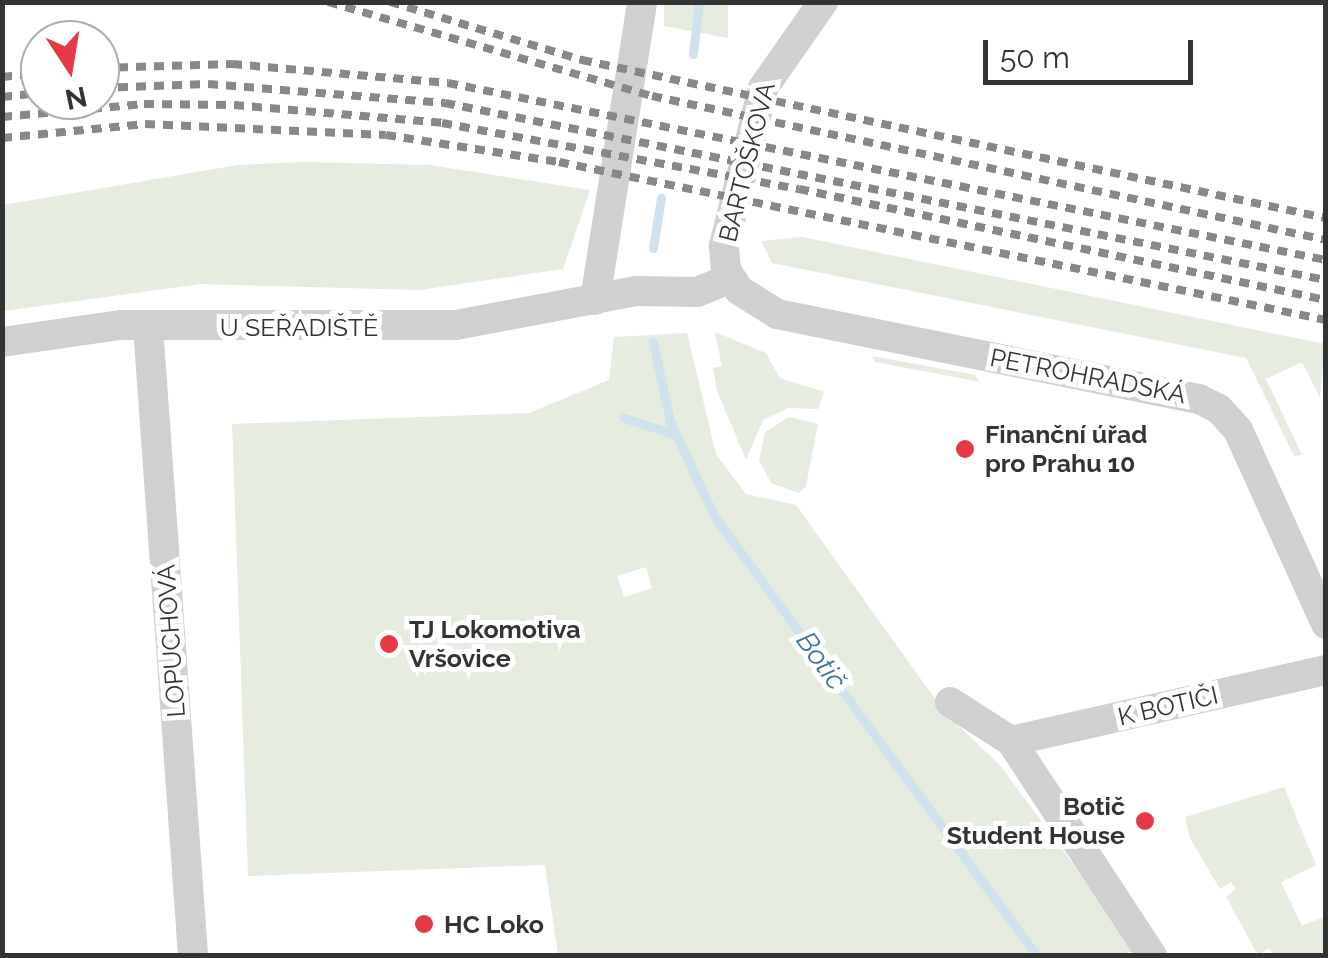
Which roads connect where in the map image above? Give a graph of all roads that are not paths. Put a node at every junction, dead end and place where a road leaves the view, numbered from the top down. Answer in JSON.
{"nodes":[{"id":1,"x":642,"y":2,"type":"edge"},
{"id":2,"x":824,"y":2,"type":"edge"},
{"id":3,"x":730,"y":279,"type":"junction"},
{"id":4,"x":595,"y":300,"type":"junction"},
{"id":5,"x":148,"y":326,"type":"junction"},
{"id":6,"x":2,"y":342,"type":"edge"},
{"id":7,"x":1326,"y":624,"type":"edge"},
{"id":8,"x":1326,"y":670,"type":"edge"},
{"id":9,"x":950,"y":702,"type":"dead end"},
{"id":10,"x":1011,"y":741,"type":"junction"},
{"id":11,"x":193,"y":956,"type":"edge"},
{"id":12,"x":1152,"y":956,"type":"edge"}],
"edges":[{"from":1,"to":4,"type":"street"},
{"from":2,"to":3,"type":"street","name":"BARTOŠKOVA"},
{"from":3,"to":4,"type":"street","name":"U SEŘADIŠTĚ"},
{"from":3,"to":7,"type":"street","name":"PETROHRADSKÁ"},
{"from":4,"to":5,"type":"street","name":"U SEŘADIŠTĚ"},
{"from":5,"to":6,"type":"street","name":"U SEŘADIŠTĚ"},
{"from":5,"to":11,"type":"street","name":"LOPUCHOVÁ"},
{"from":8,"to":10,"type":"street","name":"K BOTIČI"},
{"from":9,"to":10,"type":"street"},
{"from":10,"to":12,"type":"street"}]}
